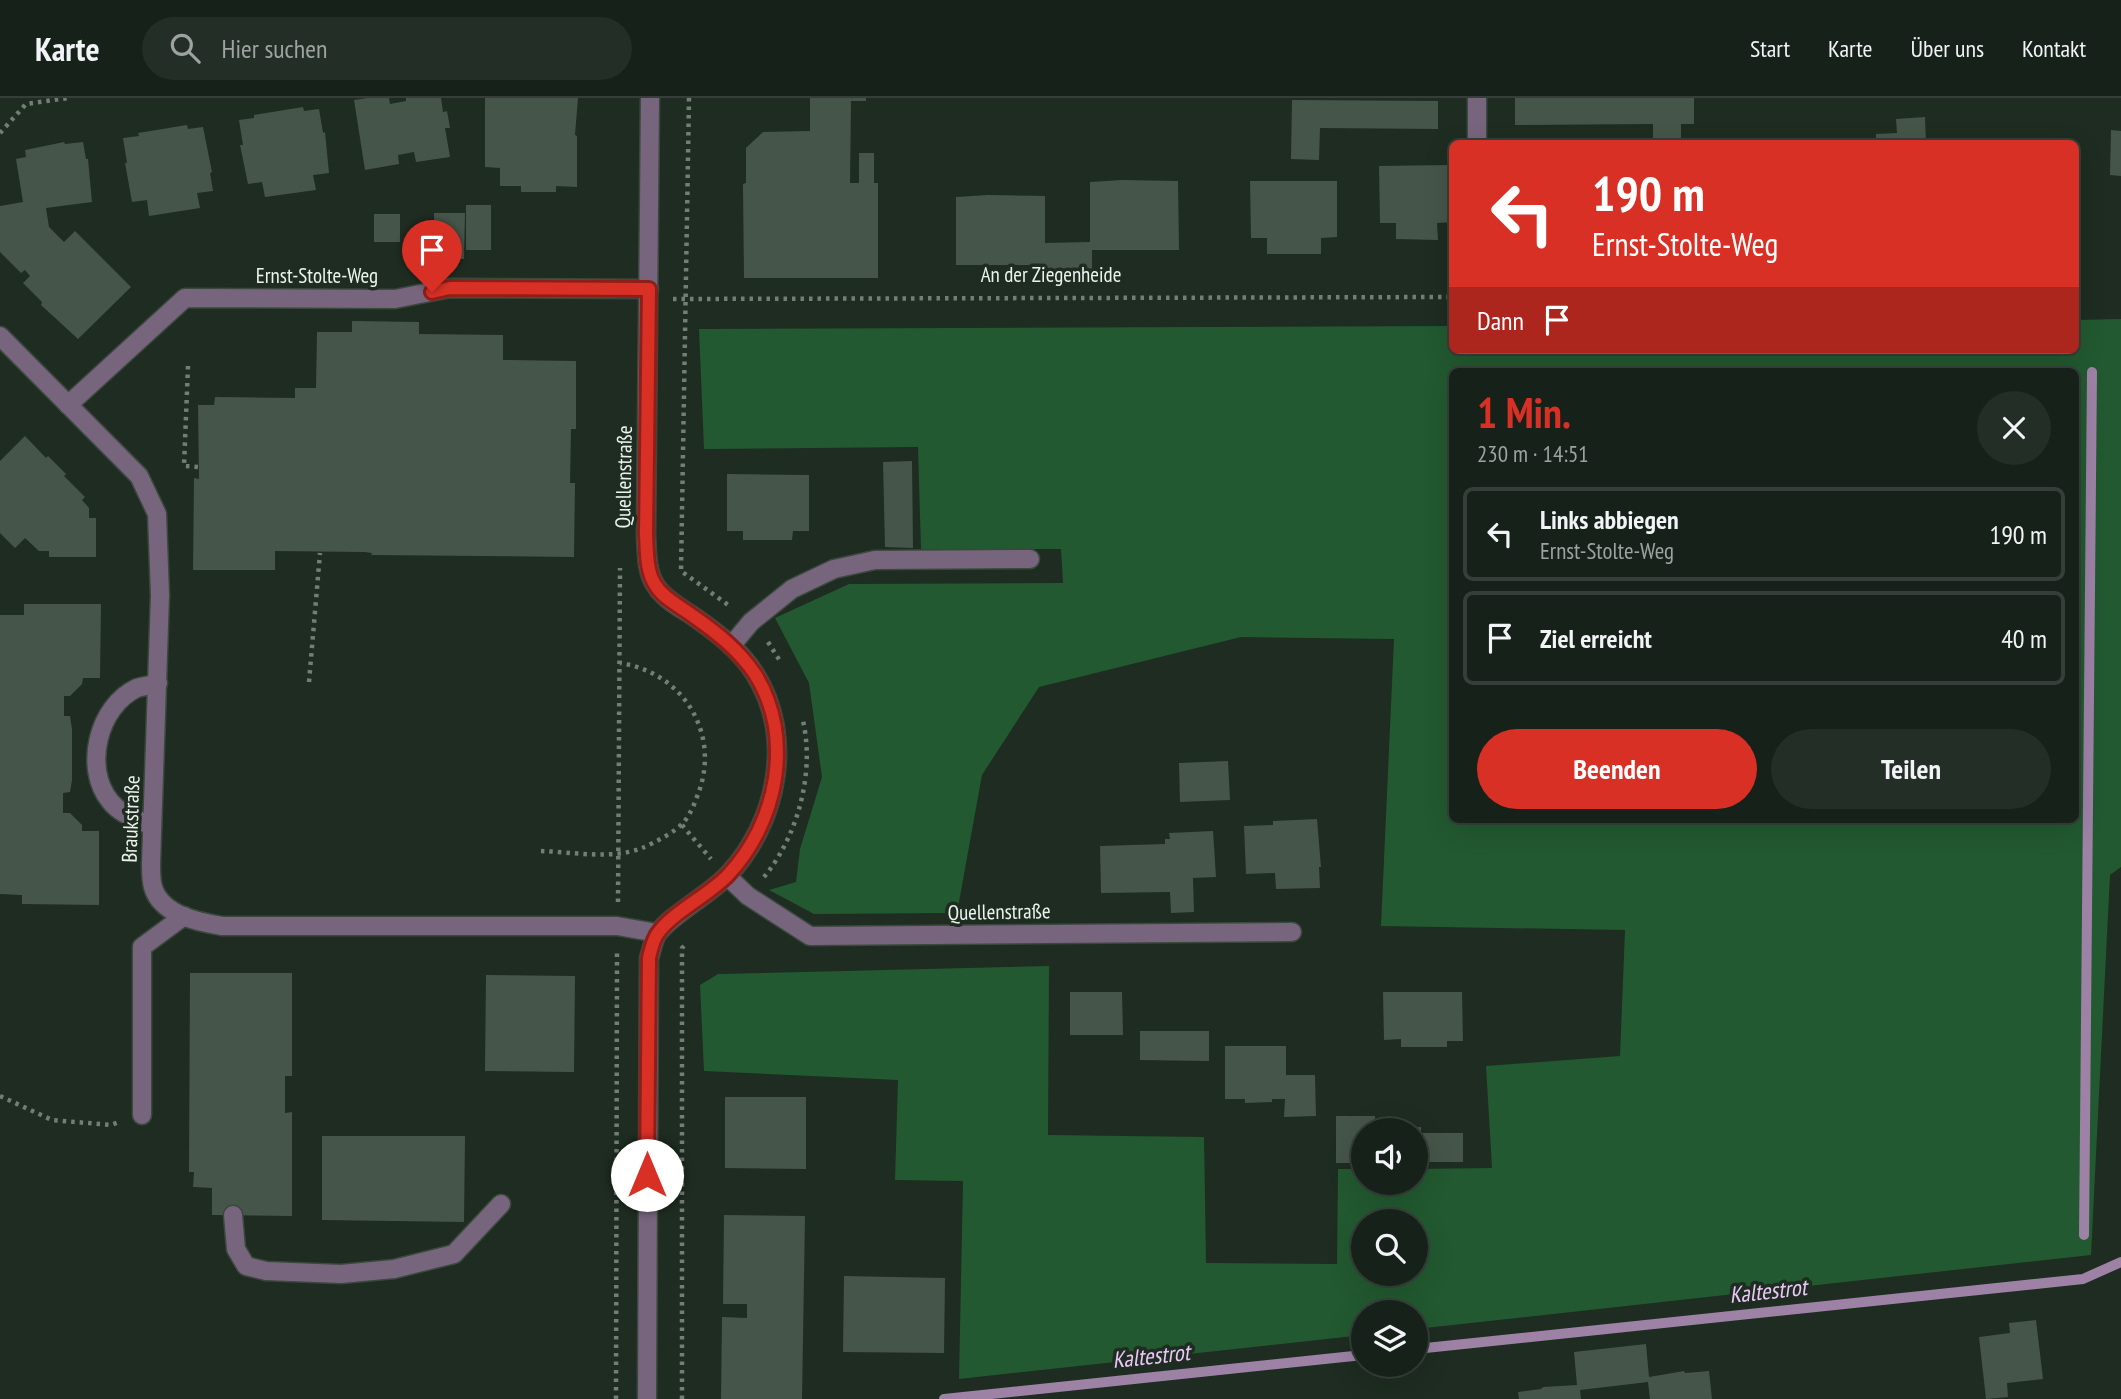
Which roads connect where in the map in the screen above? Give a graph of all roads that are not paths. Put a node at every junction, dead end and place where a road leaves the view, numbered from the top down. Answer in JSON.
{"nodes":[{"id":1,"x":650,"y":98,"type":"edge"},
{"id":2,"x":1476,"y":98,"type":"edge"},
{"id":3,"x":1476,"y":140,"type":"edge"},
{"id":4,"x":649,"y":294,"type":"junction"},
{"id":5,"x":0,"y":336,"type":"edge"},
{"id":6,"x":68,"y":405,"type":"junction"},
{"id":7,"x":1030,"y":559,"type":"dead end"},
{"id":8,"x":731,"y":646,"type":"junction"},
{"id":9,"x":158,"y":683,"type":"junction"},
{"id":10,"x":152,"y":826,"type":"junction"},
{"id":11,"x":727,"y":876,"type":"junction"},
{"id":12,"x":184,"y":916,"type":"junction"},
{"id":13,"x":1292,"y":932,"type":"dead end"},
{"id":14,"x":657,"y":933,"type":"junction"},
{"id":15,"x":142,"y":1115,"type":"road end"},
{"id":16,"x":500,"y":1204,"type":"dead end"},
{"id":17,"x":233,"y":1215,"type":"dead end"},
{"id":18,"x":647,"y":1399,"type":"edge"}],
"edges":[{"from":1,"to":4,"type":"street","name":"Quellenstraße"},
{"from":2,"to":3,"type":"street"},
{"from":4,"to":6,"type":"street","name":"Ernst-Stolte-Weg"},
{"from":4,"to":8,"type":"street","name":"Quellenstraße"},
{"from":5,"to":6,"type":"street","name":"Braukstraße"},
{"from":6,"to":9,"type":"street","name":"Braukstraße"},
{"from":7,"to":8,"type":"street"},
{"from":8,"to":11,"type":"street","name":"Quellenstraße"},
{"from":9,"to":10,"type":"street","name":"Braukstraße"},
{"from":9,"to":10,"type":"street"},
{"from":10,"to":12,"type":"street","name":"Braukstraße"},
{"from":11,"to":13,"type":"street","name":"Quellenstraße"},
{"from":11,"to":14,"type":"street","name":"Quellenstraße"},
{"from":12,"to":14,"type":"street","name":"Braukstraße"},
{"from":12,"to":15,"type":"street"},
{"from":14,"to":18,"type":"street"},
{"from":16,"to":17,"type":"street"}]}
